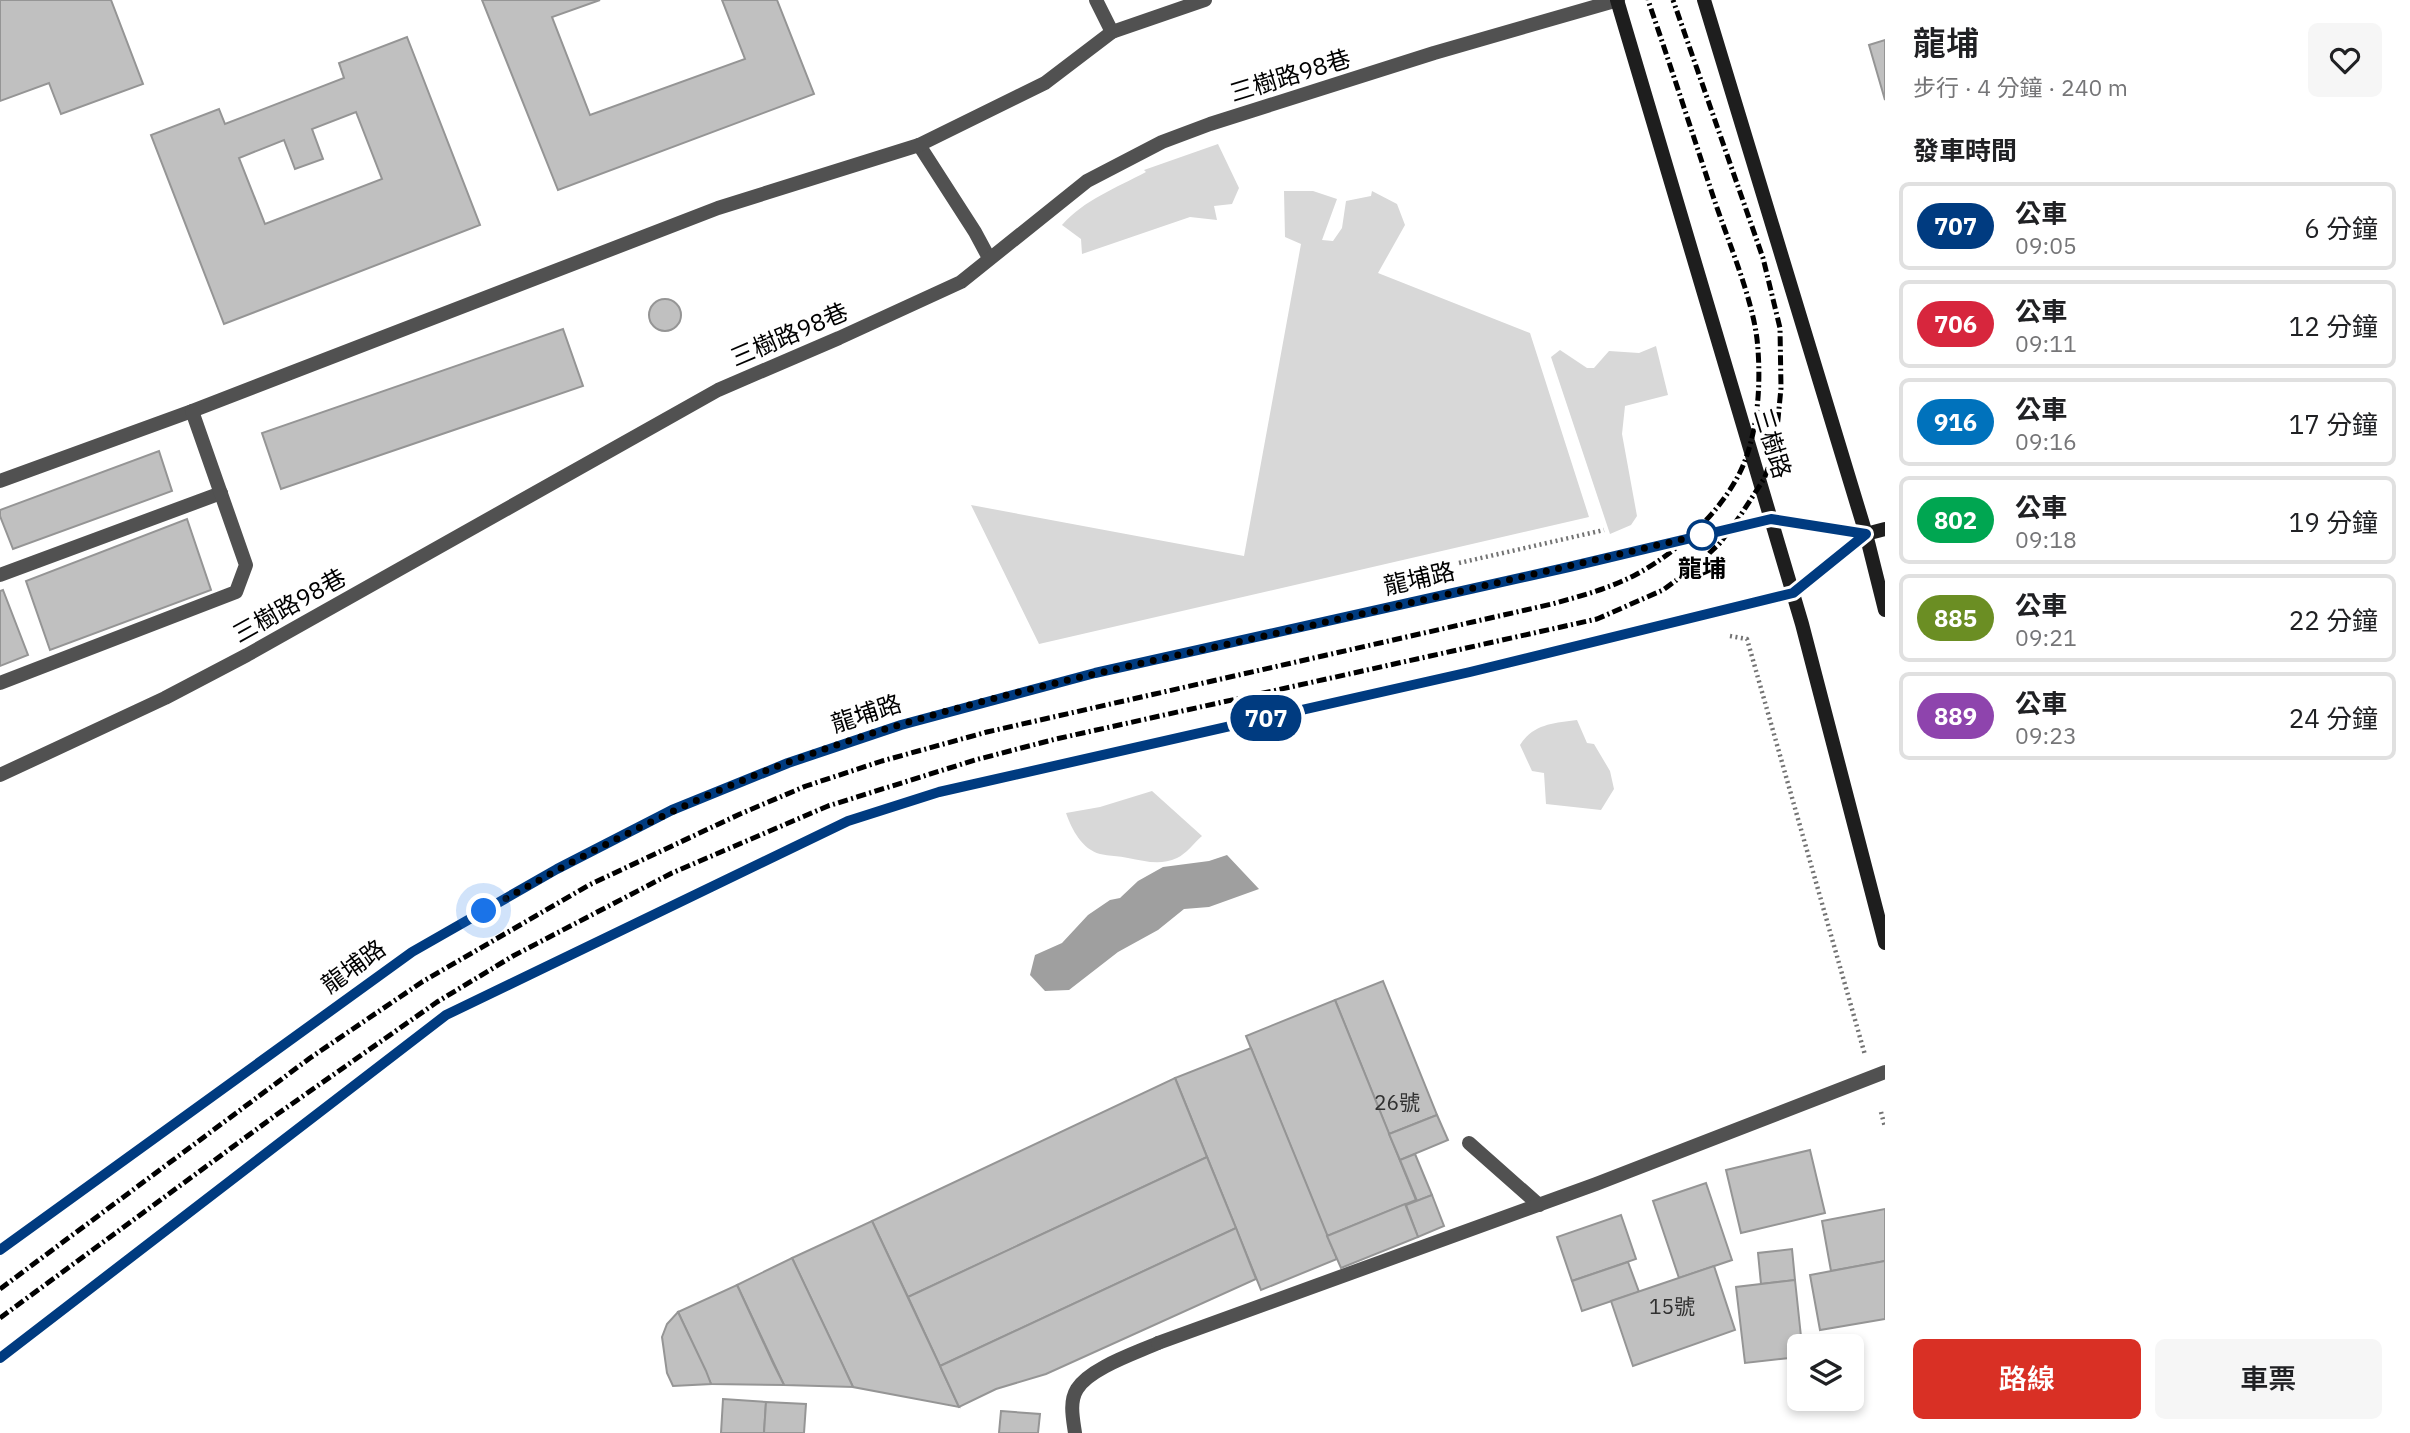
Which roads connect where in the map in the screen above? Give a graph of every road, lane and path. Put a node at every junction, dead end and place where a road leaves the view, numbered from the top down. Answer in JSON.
{"nodes":[{"id":1,"x":1096,"y":0,"type":"edge"},
{"id":2,"x":1205,"y":0,"type":"edge"},
{"id":3,"x":1617,"y":0,"type":"edge"},
{"id":4,"x":1704,"y":0,"type":"edge"},
{"id":5,"x":1112,"y":32,"type":"junction"},
{"id":6,"x":919,"y":145,"type":"junction"},
{"id":7,"x":989,"y":258,"type":"junction"},
{"id":8,"x":192,"y":411,"type":"junction"},
{"id":9,"x":0,"y":481,"type":"edge"},
{"id":10,"x":221,"y":493,"type":"junction"},
{"id":11,"x":1771,"y":519,"type":"junction"},
{"id":12,"x":1614,"y":527,"type":"dead end"},
{"id":13,"x":1885,"y":529,"type":"edge"},
{"id":14,"x":1866,"y":534,"type":"junction"},
{"id":15,"x":1452,"y":564,"type":"dead end"},
{"id":16,"x":0,"y":575,"type":"edge"},
{"id":17,"x":1793,"y":593,"type":"junction"},
{"id":18,"x":1885,"y":610,"type":"edge"},
{"id":19,"x":1726,"y":635,"type":"dead end"},
{"id":20,"x":0,"y":683,"type":"edge"},
{"id":21,"x":0,"y":775,"type":"edge"},
{"id":22,"x":1885,"y":943,"type":"edge"},
{"id":23,"x":1867,"y":1063,"type":"dead end"},
{"id":24,"x":1885,"y":1072,"type":"edge"},
{"id":25,"x":1881,"y":1112,"type":"dead end"},
{"id":26,"x":1885,"y":1126,"type":"edge"},
{"id":27,"x":1469,"y":1143,"type":"dead end"},
{"id":28,"x":1539,"y":1205,"type":"junction"},
{"id":29,"x":0,"y":1250,"type":"edge"},
{"id":30,"x":0,"y":1358,"type":"edge"},
{"id":31,"x":1075,"y":1433,"type":"edge"}],
"edges":[{"from":1,"to":5,"type":"street"},
{"from":2,"to":5,"type":"street"},
{"from":3,"to":7,"type":"street","name":"三樹路98巷"},
{"from":3,"to":11,"type":"street","name":"三樹路"},
{"from":4,"to":14,"type":"street"},
{"from":5,"to":6,"type":"street"},
{"from":6,"to":7,"type":"street"},
{"from":6,"to":8,"type":"street"},
{"from":7,"to":21,"type":"street","name":"三樹路98巷"},
{"from":8,"to":9,"type":"street"},
{"from":8,"to":10,"type":"street"},
{"from":10,"to":16,"type":"street"},
{"from":10,"to":20,"type":"street"},
{"from":11,"to":14,"type":"street","name":"龍埔路"},
{"from":11,"to":17,"type":"street","name":"三樹路"},
{"from":11,"to":29,"type":"street","name":"龍埔路"},
{"from":12,"to":15,"type":"path"},
{"from":13,"to":14,"type":"street"},
{"from":14,"to":17,"type":"street"},
{"from":14,"to":18,"type":"street"},
{"from":17,"to":22,"type":"street","name":"三樹路"},
{"from":17,"to":30,"type":"street"},
{"from":19,"to":23,"type":"path"},
{"from":24,"to":28,"type":"street"},
{"from":25,"to":26,"type":"path"},
{"from":27,"to":28,"type":"street"},
{"from":28,"to":31,"type":"street"}]}
